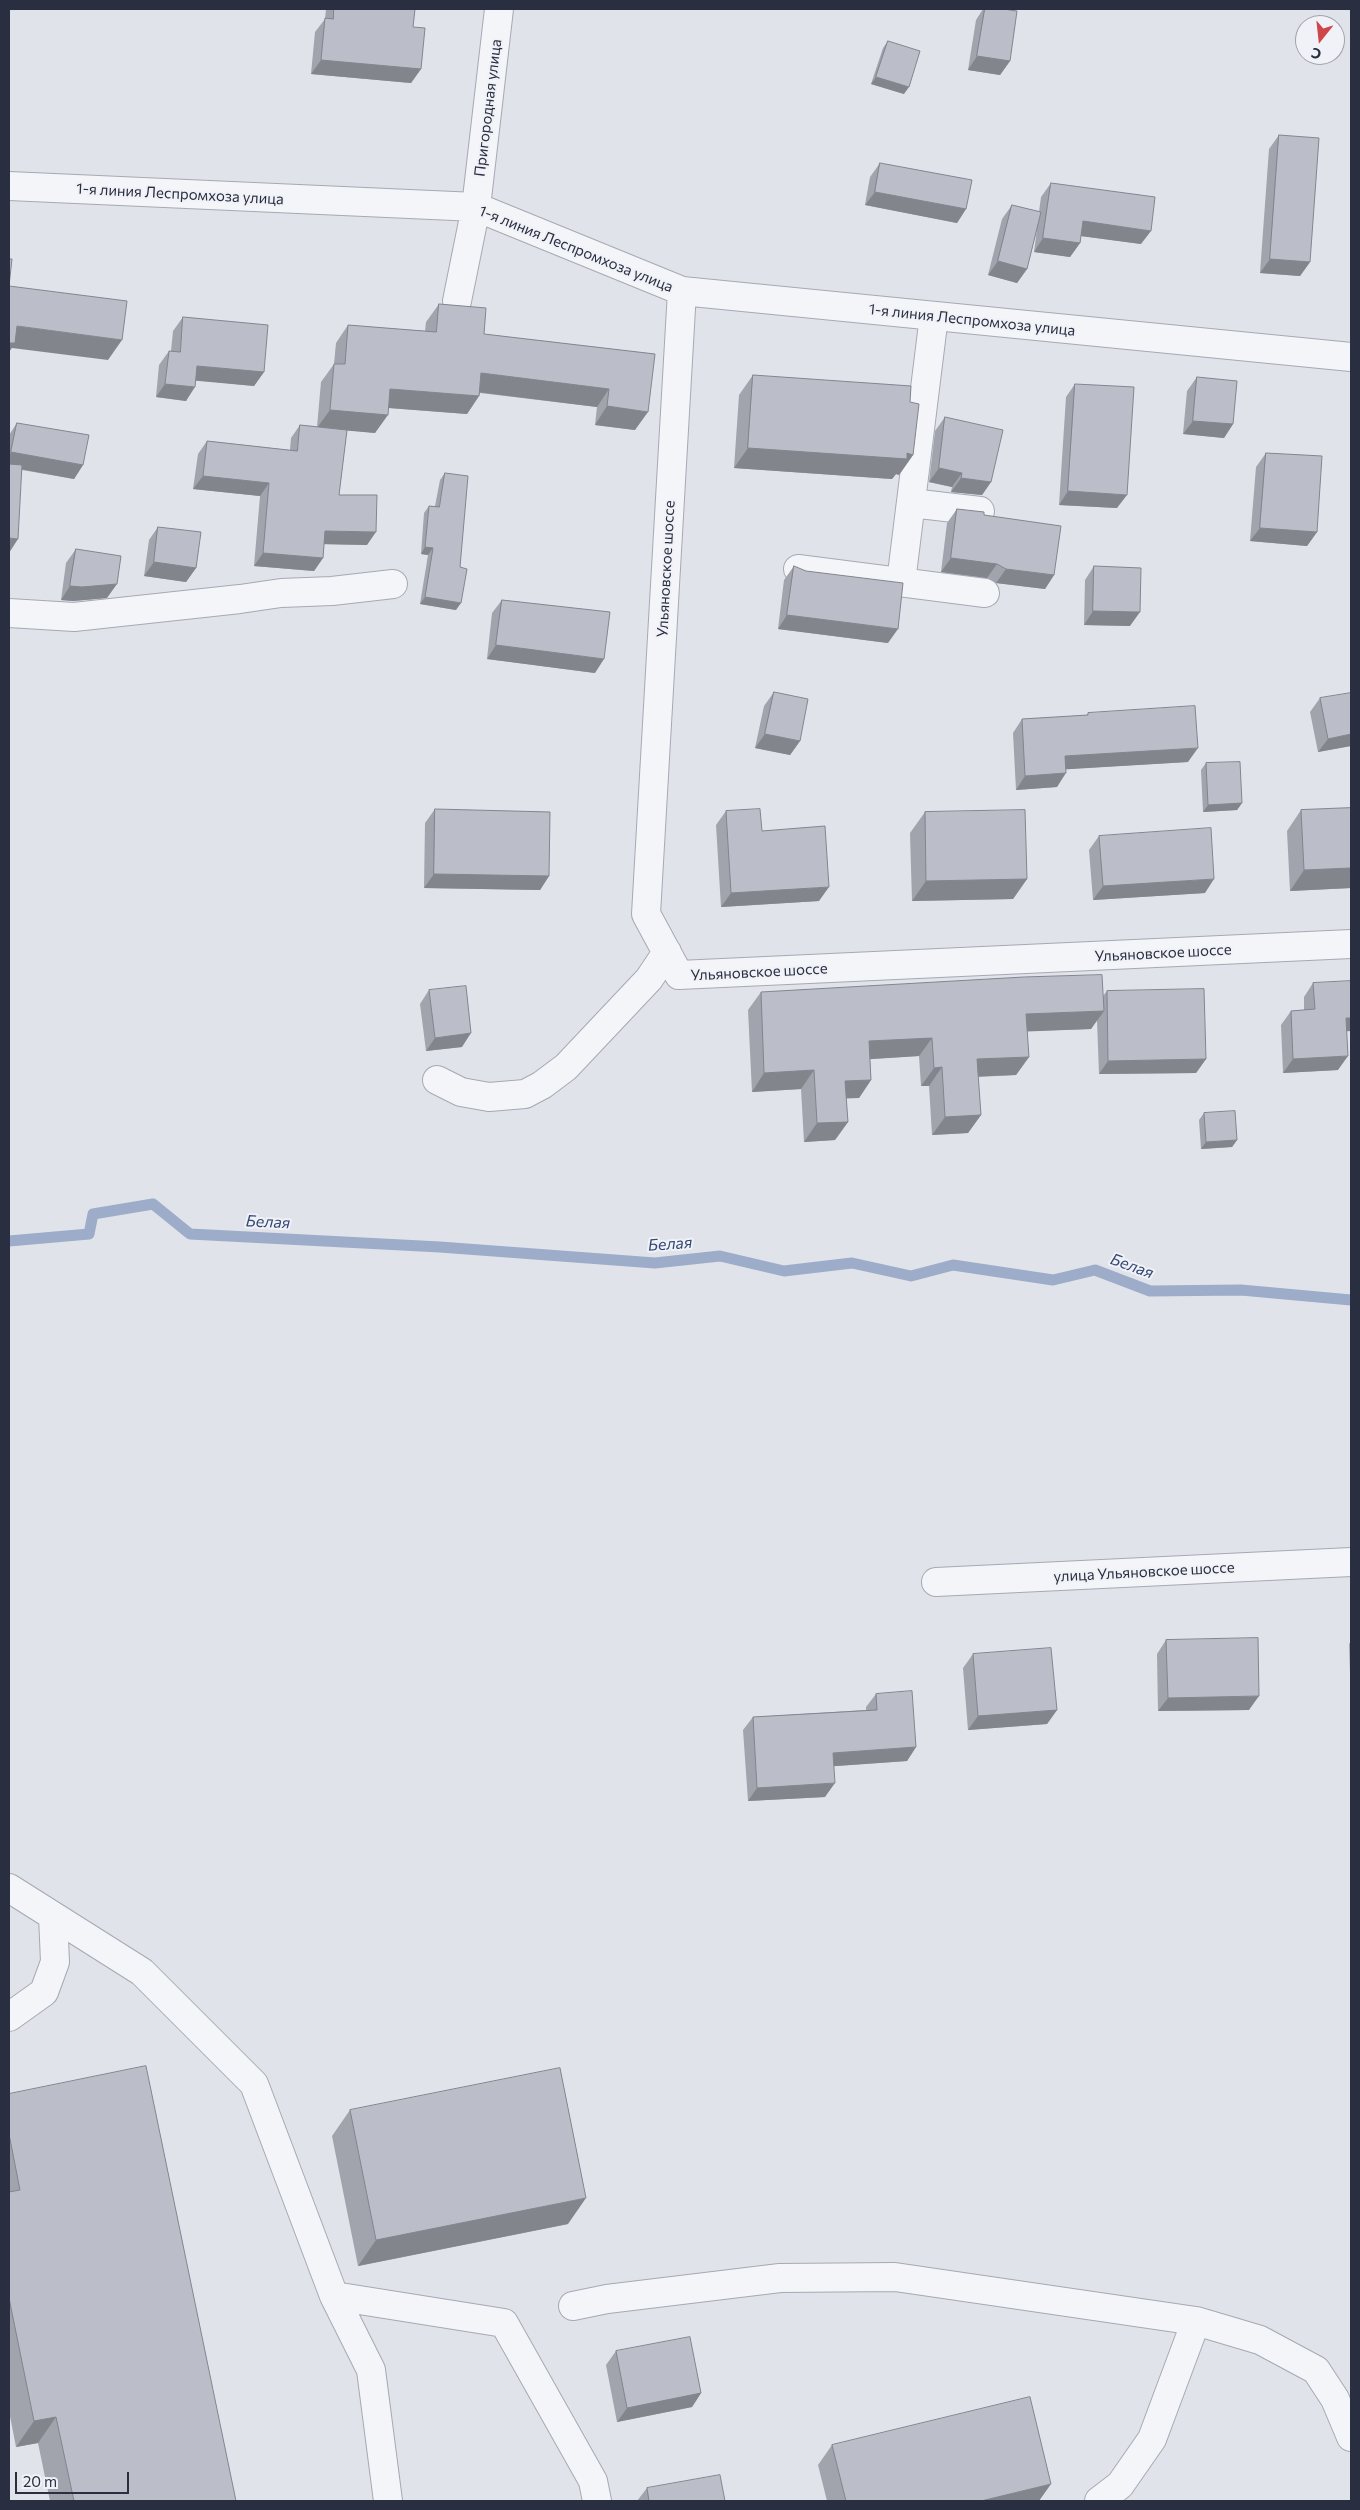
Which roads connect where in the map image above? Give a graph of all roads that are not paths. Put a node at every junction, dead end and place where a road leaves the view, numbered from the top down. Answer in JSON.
{"nodes":[{"id":1,"x":499,"y":9,"type":"edge"},
{"id":2,"x":9,"y":186,"type":"edge"},
{"id":3,"x":476,"y":207,"type":"junction"},
{"id":4,"x":682,"y":292,"type":"junction"},
{"id":5,"x":457,"y":301,"type":"dead end"},
{"id":6,"x":934,"y":316,"type":"junction"},
{"id":7,"x":1351,"y":357,"type":"edge"},
{"id":8,"x":911,"y":503,"type":"junction"},
{"id":9,"x":980,"y":511,"type":"edge"},
{"id":10,"x":798,"y":569,"type":"edge"},
{"id":11,"x":901,"y":582,"type":"junction"},
{"id":12,"x":393,"y":584,"type":"dead end"},
{"id":13,"x":985,"y":593,"type":"dead end"},
{"id":14,"x":9,"y":613,"type":"edge"},
{"id":15,"x":1351,"y":944,"type":"edge"},
{"id":16,"x":667,"y":952,"type":"junction"},
{"id":17,"x":437,"y":1080,"type":"dead end"},
{"id":18,"x":1351,"y":1562,"type":"edge"},
{"id":19,"x":936,"y":1582,"type":"dead end"},
{"id":20,"x":9,"y":1888,"type":"edge"},
{"id":21,"x":53,"y":1916,"type":"junction"},
{"id":22,"x":9,"y":2017,"type":"edge"},
{"id":23,"x":334,"y":2296,"type":"junction"},
{"id":24,"x":573,"y":2306,"type":"dead end"},
{"id":25,"x":1196,"y":2322,"type":"junction"},
{"id":26,"x":1351,"y":2437,"type":"edge"},
{"id":27,"x":388,"y":2501,"type":"edge"},
{"id":28,"x":597,"y":2501,"type":"edge"},
{"id":29,"x":1099,"y":2501,"type":"edge"}],
"edges":[{"from":1,"to":3,"type":"street","name":"Пригородная улица"},
{"from":2,"to":3,"type":"street","name":"1-я линия Леспромхоза улица"},
{"from":3,"to":4,"type":"street","name":"1-я линия Леспромхоза улица"},
{"from":3,"to":5,"type":"street","name":"Пригородная улица"},
{"from":4,"to":6,"type":"street","name":"1-я линия Леспромхоза улица"},
{"from":4,"to":16,"type":"street","name":"Ульяновское шоссе"},
{"from":6,"to":7,"type":"street","name":"1-я линия Леспромхоза улица"},
{"from":6,"to":8,"type":"street"},
{"from":8,"to":9,"type":"street"},
{"from":8,"to":11,"type":"street"},
{"from":10,"to":11,"type":"street"},
{"from":11,"to":13,"type":"street"},
{"from":12,"to":14,"type":"street"},
{"from":15,"to":16,"type":"street","name":"Ульяновское шоссе"},
{"from":16,"to":17,"type":"street"},
{"from":18,"to":19,"type":"street","name":"улица Ульяновское шоссе"},
{"from":20,"to":21,"type":"street"},
{"from":21,"to":22,"type":"street"},
{"from":21,"to":23,"type":"street"},
{"from":23,"to":27,"type":"street"},
{"from":23,"to":28,"type":"street"},
{"from":24,"to":25,"type":"street"},
{"from":25,"to":26,"type":"street"},
{"from":25,"to":29,"type":"street"}]}
